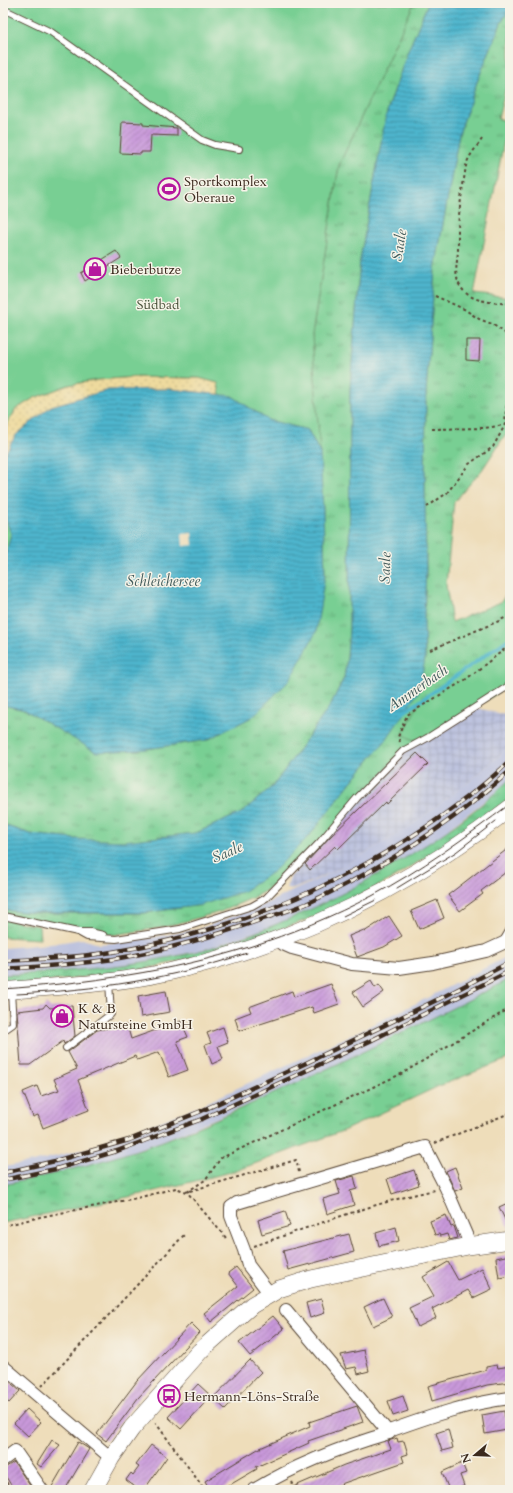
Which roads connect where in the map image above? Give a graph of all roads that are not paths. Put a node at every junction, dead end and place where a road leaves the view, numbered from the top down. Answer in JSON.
{"nodes":[{"id":1,"x":3,"y":9,"type":"edge"},
{"id":2,"x":239,"y":149,"type":"dead end"},
{"id":3,"x":510,"y":685,"type":"edge"},
{"id":4,"x":510,"y":808,"type":"edge"},
{"id":5,"x":3,"y":916,"type":"edge"},
{"id":6,"x":510,"y":929,"type":"edge"},
{"id":7,"x":279,"y":939,"type":"junction"},
{"id":8,"x":505,"y":943,"type":"edge"},
{"id":9,"x":109,"y":982,"type":"junction"},
{"id":10,"x":7,"y":991,"type":"edge"},
{"id":11,"x":3,"y":1031,"type":"edge"},
{"id":12,"x":66,"y":1048,"type":"dead end"},
{"id":13,"x":510,"y":1240,"type":"edge"},
{"id":14,"x":471,"y":1246,"type":"junction"},
{"id":15,"x":270,"y":1294,"type":"junction"},
{"id":16,"x":286,"y":1310,"type":"dead end"},
{"id":17,"x":3,"y":1366,"type":"edge"},
{"id":18,"x":510,"y":1398,"type":"edge"},
{"id":19,"x":389,"y":1433,"type":"junction"},
{"id":20,"x":111,"y":1458,"type":"junction"},
{"id":21,"x":3,"y":1460,"type":"edge"},
{"id":22,"x":42,"y":1490,"type":"edge"},
{"id":23,"x":93,"y":1490,"type":"edge"},
{"id":24,"x":254,"y":1490,"type":"edge"}],
"edges":[{"from":1,"to":2,"type":"lane"},
{"from":3,"to":5,"type":"lane"},
{"from":4,"to":7,"type":"main road"},
{"from":6,"to":8,"type":"lane"},
{"from":7,"to":8,"type":"street"},
{"from":7,"to":9,"type":"main road"},
{"from":9,"to":10,"type":"main road"},
{"from":9,"to":12,"type":"lane"},
{"from":10,"to":11,"type":"lane"},
{"from":13,"to":14,"type":"main road"},
{"from":14,"to":15,"type":"main road"},
{"from":14,"to":15,"type":"street"},
{"from":15,"to":20,"type":"main road"},
{"from":16,"to":19,"type":"street"},
{"from":17,"to":20,"type":"street"},
{"from":18,"to":19,"type":"street"},
{"from":19,"to":24,"type":"street"},
{"from":20,"to":23,"type":"main road"},
{"from":21,"to":22,"type":"street"}]}
